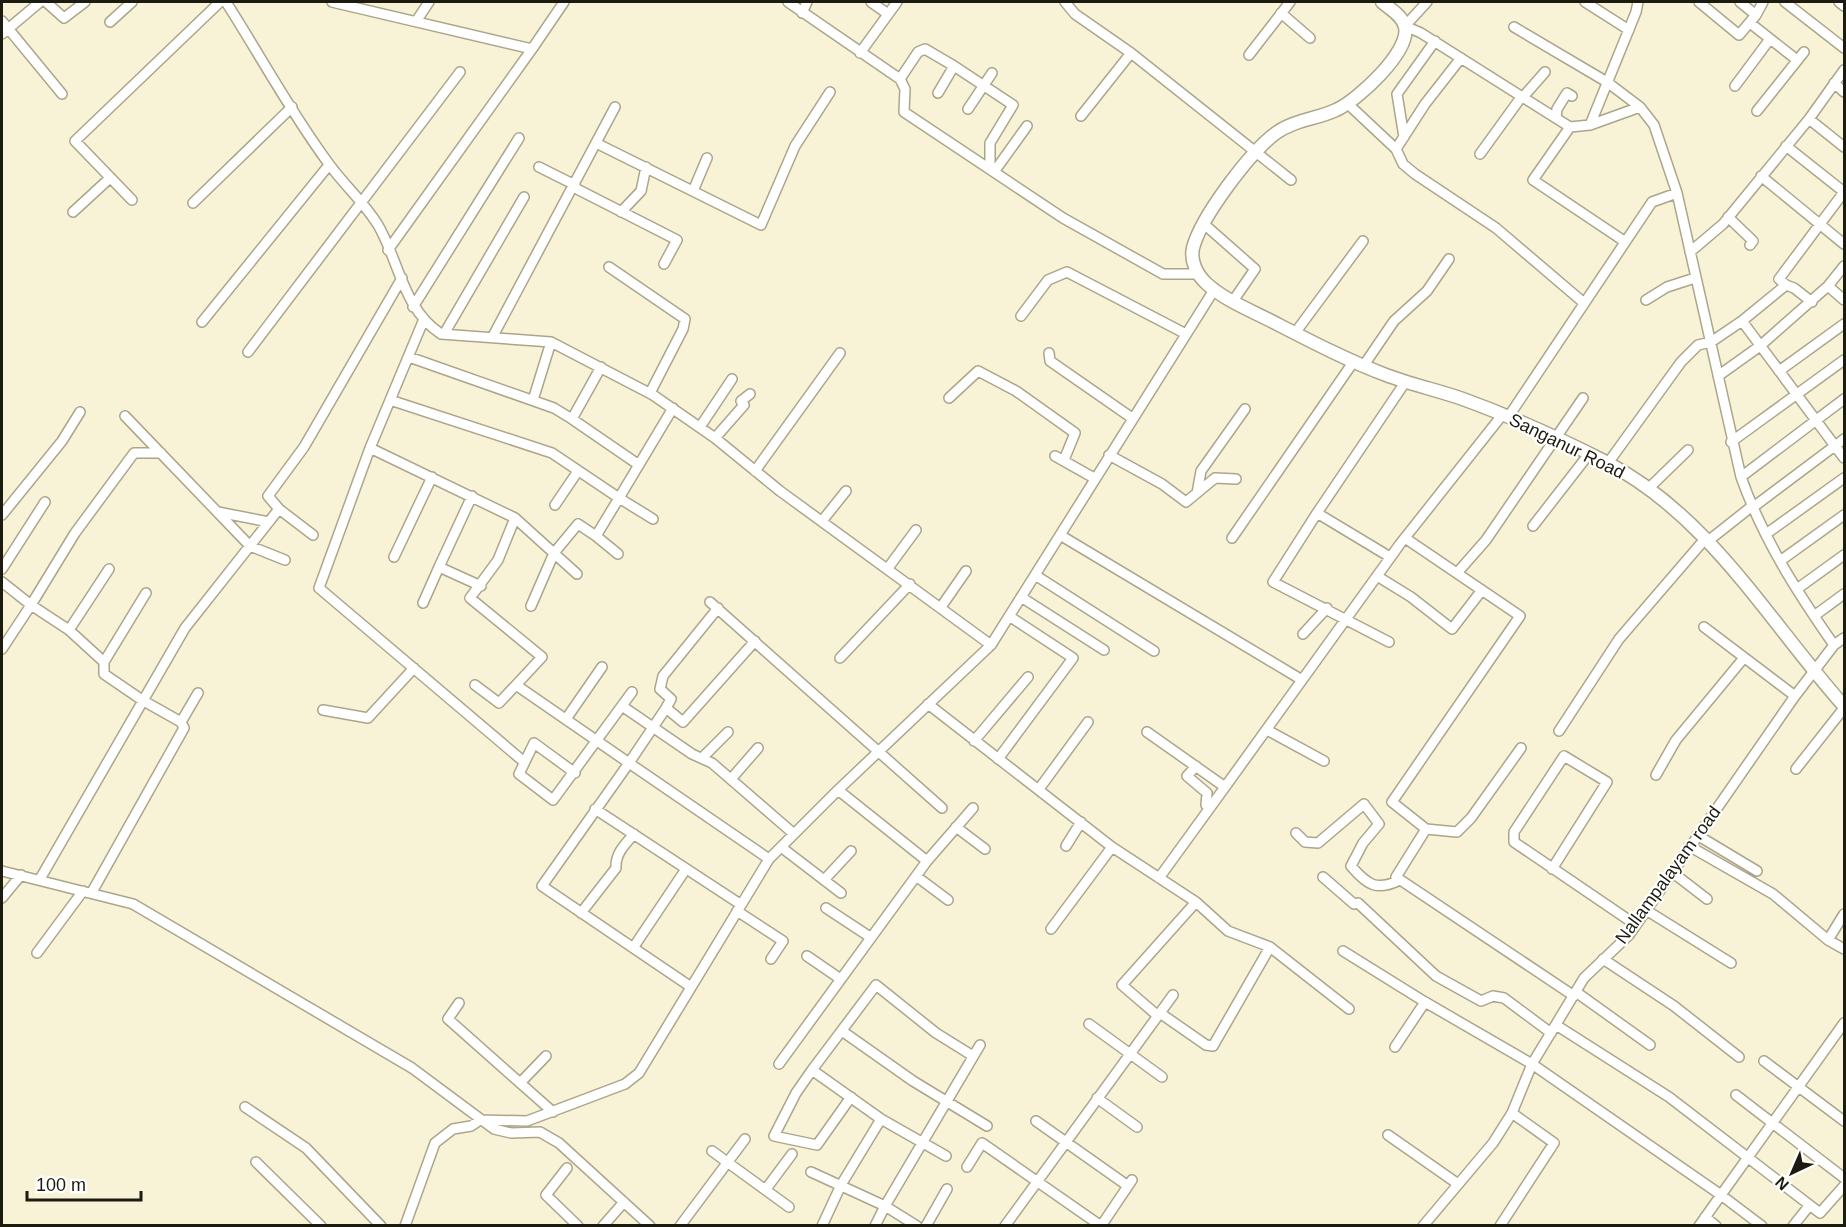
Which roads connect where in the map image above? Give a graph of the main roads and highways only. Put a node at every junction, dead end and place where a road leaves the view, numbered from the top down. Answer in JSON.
{"nodes":[{"id":1,"x":1382,"y":2,"type":"edge"},
{"id":2,"x":1845,"y":707,"type":"edge"}],
"edges":[{"from":1,"to":2,"type":"main road","name":"Sanganur Road"}]}
